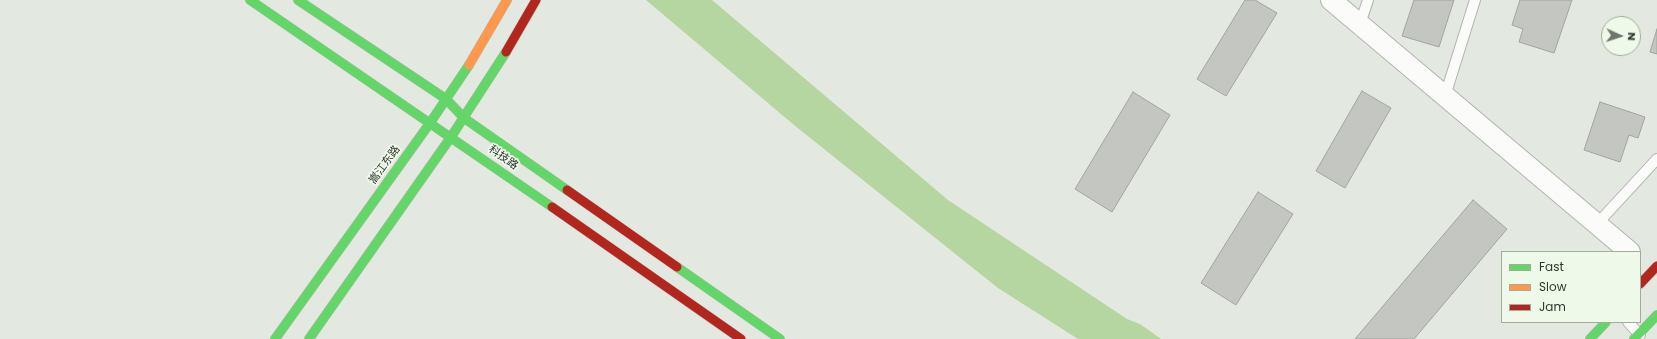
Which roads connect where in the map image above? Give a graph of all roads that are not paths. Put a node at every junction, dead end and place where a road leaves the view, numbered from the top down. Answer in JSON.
{"nodes":[{"id":1,"x":250,"y":0,"type":"edge"},
{"id":2,"x":298,"y":0,"type":"edge"},
{"id":3,"x":507,"y":0,"type":"edge"},
{"id":4,"x":536,"y":0,"type":"edge"},
{"id":5,"x":1331,"y":0,"type":"edge"},
{"id":6,"x":1368,"y":0,"type":"edge"},
{"id":7,"x":1475,"y":0,"type":"edge"},
{"id":8,"x":1360,"y":24,"type":"junction"},
{"id":9,"x":1445,"y":96,"type":"junction"},
{"id":10,"x":446,"y":99,"type":"junction"},
{"id":11,"x":464,"y":118,"type":"junction"},
{"id":12,"x":430,"y":123,"type":"junction"},
{"id":13,"x":451,"y":137,"type":"junction"},
{"id":14,"x":1657,"y":159,"type":"edge"},
{"id":15,"x":1597,"y":224,"type":"junction"},
{"id":16,"x":1629,"y":251,"type":"edge"},
{"id":17,"x":1657,"y":315,"type":"edge"},
{"id":18,"x":1605,"y":323,"type":"edge"},
{"id":19,"x":1629,"y":323,"type":"edge"},
{"id":20,"x":1639,"y":337,"type":"edge"},
{"id":21,"x":275,"y":339,"type":"edge"},
{"id":22,"x":309,"y":339,"type":"edge"},
{"id":23,"x":741,"y":339,"type":"edge"},
{"id":24,"x":780,"y":339,"type":"edge"},
{"id":25,"x":1590,"y":339,"type":"edge"}],
"edges":[{"from":1,"to":12,"type":"main road","name":"科技路"},
{"from":2,"to":10,"type":"main road","name":"科技路"},
{"from":3,"to":10,"type":"main road","name":"嵩江东路"},
{"from":4,"to":11,"type":"main road"},
{"from":5,"to":8,"type":"street"},
{"from":6,"to":8,"type":"lane"},
{"from":7,"to":9,"type":"lane"},
{"from":8,"to":9,"type":"street"},
{"from":9,"to":15,"type":"street"},
{"from":10,"to":11,"type":"main road","name":"科技路"},
{"from":10,"to":12,"type":"main road","name":"嵩江东路"},
{"from":11,"to":13,"type":"main road"},
{"from":11,"to":24,"type":"main road","name":"科技路"},
{"from":12,"to":13,"type":"main road","name":"科技路"},
{"from":12,"to":21,"type":"main road","name":"嵩江东路"},
{"from":13,"to":22,"type":"main road"},
{"from":13,"to":23,"type":"main road","name":"科技路"},
{"from":14,"to":15,"type":"lane"},
{"from":15,"to":16,"type":"street"},
{"from":17,"to":20,"type":"main road"},
{"from":18,"to":25,"type":"main road"},
{"from":19,"to":20,"type":"lane"}]}
